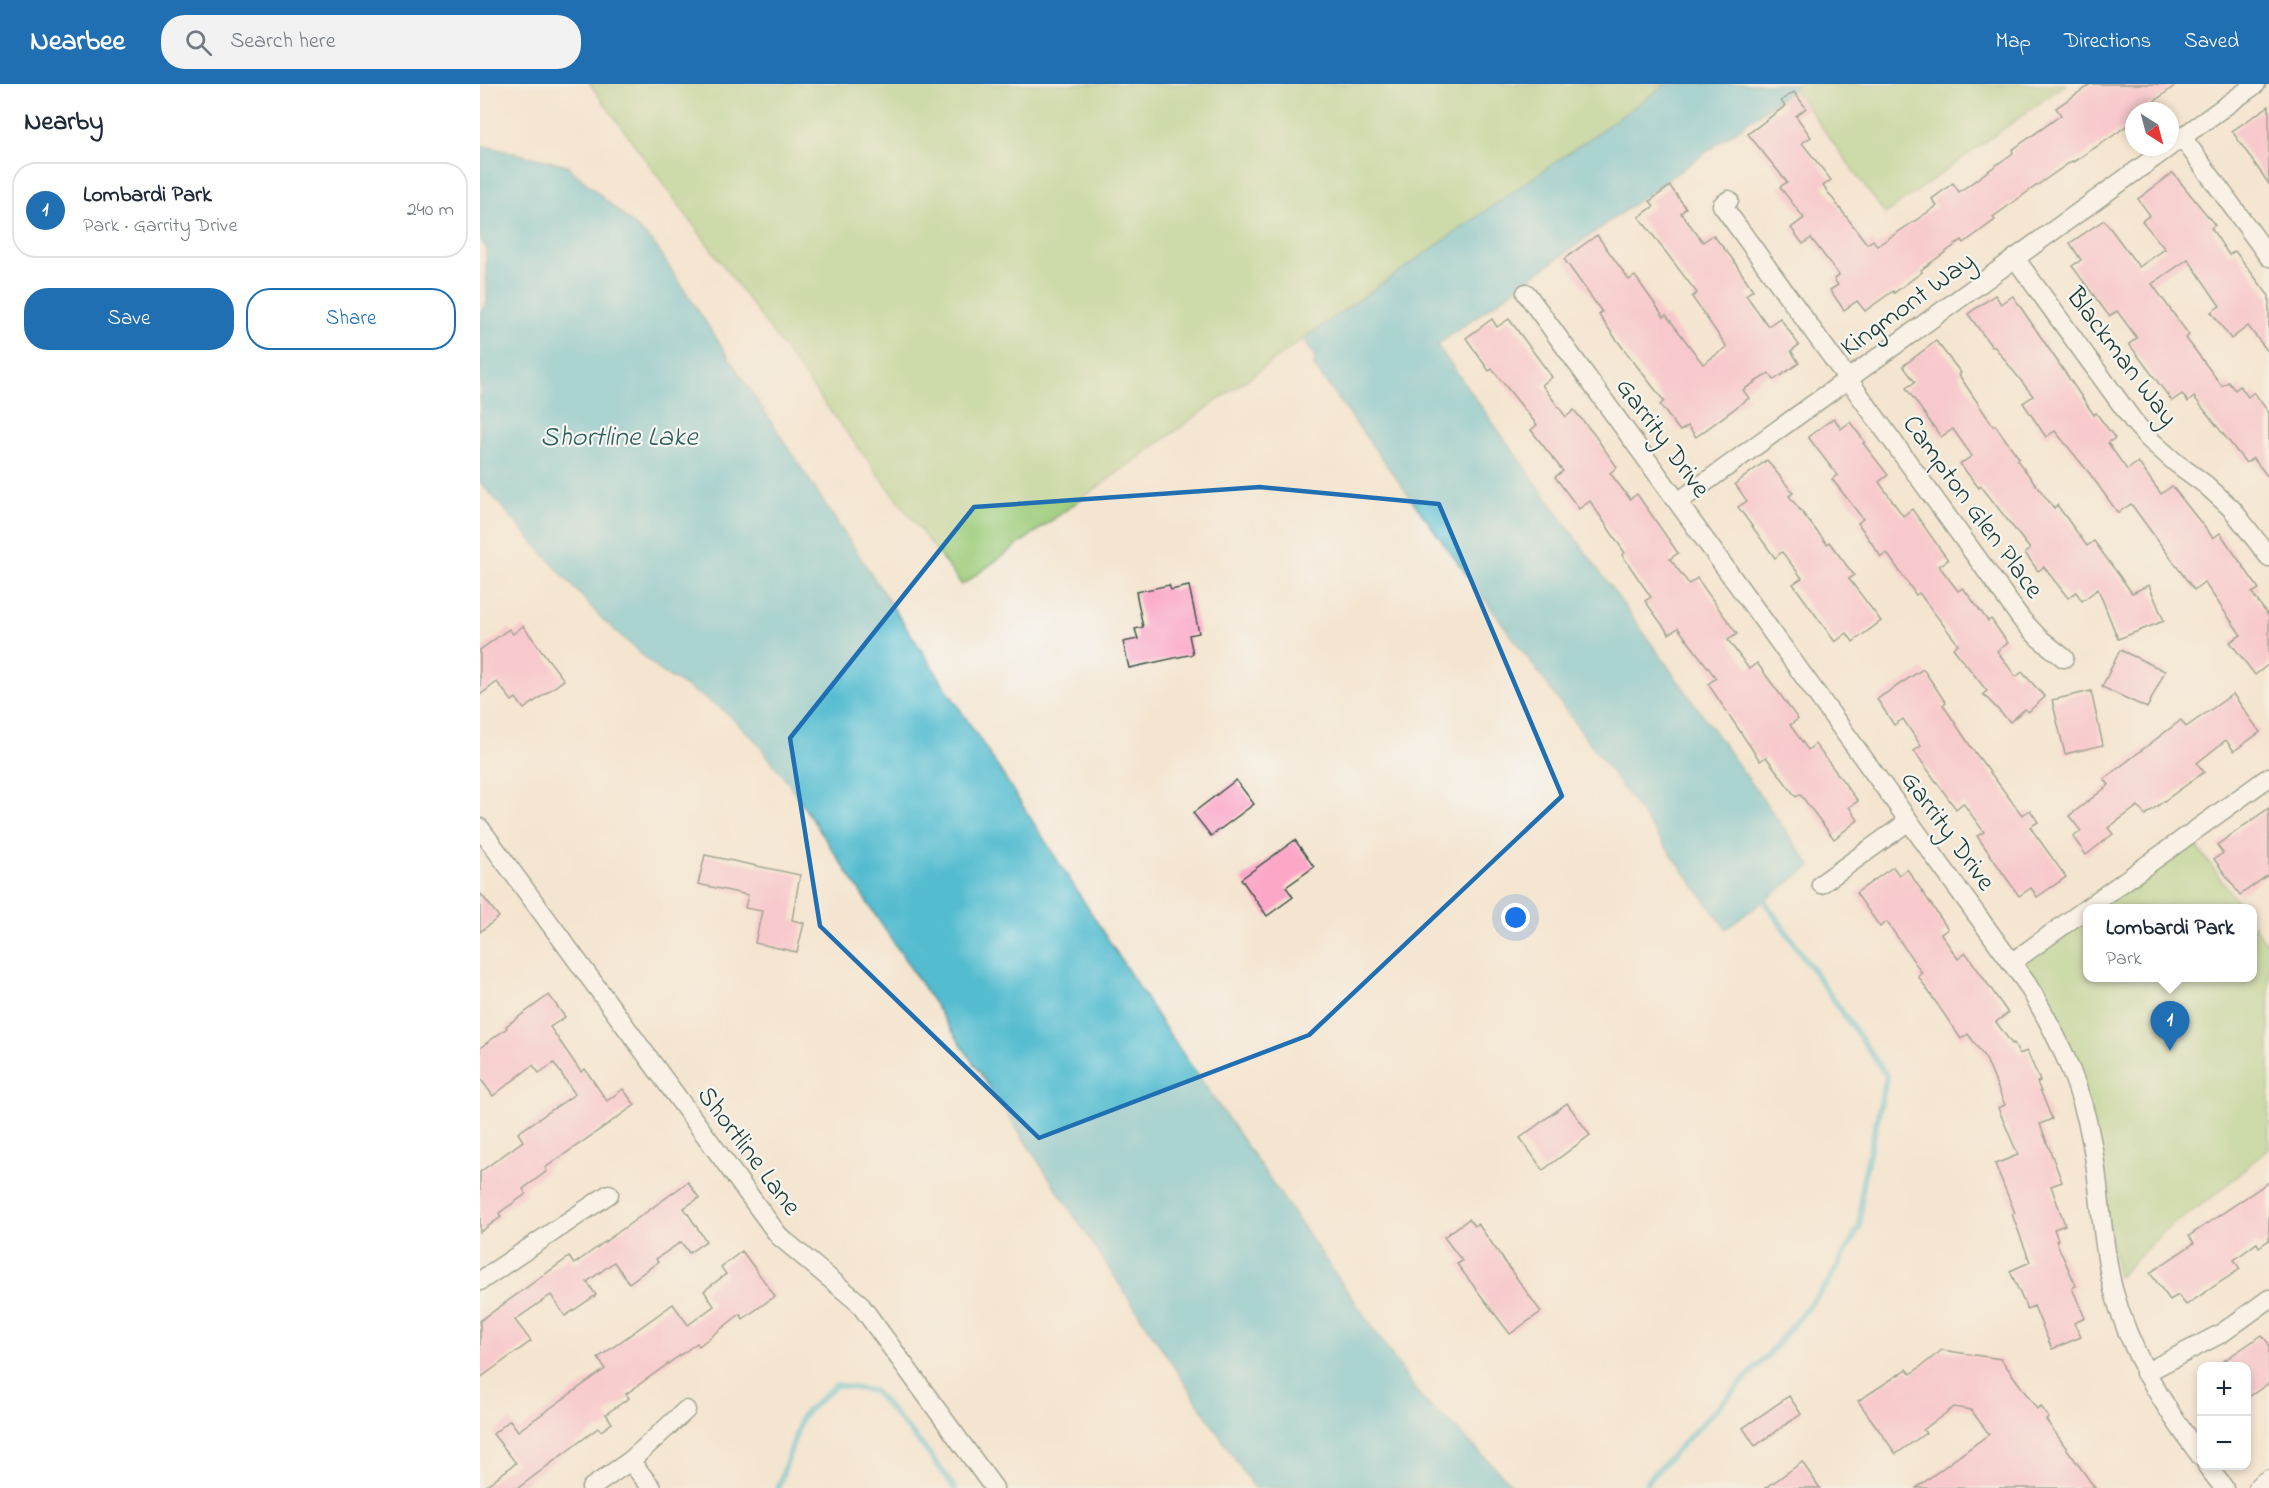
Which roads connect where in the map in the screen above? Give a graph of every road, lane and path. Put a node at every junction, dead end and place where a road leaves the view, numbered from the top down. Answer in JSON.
{"nodes":[{"id":1,"x":2256,"y":84,"type":"edge"},
{"id":2,"x":2179,"y":139,"type":"edge"},
{"id":3,"x":2179,"y":149,"type":"edge"},
{"id":4,"x":2156,"y":156,"type":"edge"},
{"id":5,"x":1729,"y":200,"type":"dead end"},
{"id":6,"x":2269,"y":257,"type":"edge"},
{"id":7,"x":2015,"y":258,"type":"junction"},
{"id":8,"x":1526,"y":293,"type":"dead end"},
{"id":9,"x":1848,"y":379,"type":"junction"},
{"id":10,"x":1678,"y":502,"type":"junction"},
{"id":11,"x":2269,"y":557,"type":"edge"},
{"id":12,"x":2064,"y":658,"type":"dead end"},
{"id":13,"x":2269,"y":777,"type":"edge"},
{"id":14,"x":1909,"y":821,"type":"junction"},
{"id":15,"x":480,"y":828,"type":"edge"},
{"id":16,"x":1821,"y":884,"type":"dead end"},
{"id":17,"x":2093,"y":904,"type":"edge"},
{"id":18,"x":2083,"y":911,"type":"edge"},
{"id":19,"x":2011,"y":963,"type":"junction"},
{"id":20,"x":609,"y":1194,"type":"dead end"},
{"id":21,"x":480,"y":1281,"type":"edge"},
{"id":22,"x":2269,"y":1299,"type":"edge"},
{"id":23,"x":2145,"y":1373,"type":"junction"},
{"id":24,"x":686,"y":1410,"type":"dead end"},
{"id":25,"x":2197,"y":1452,"type":"edge"},
{"id":26,"x":630,"y":1461,"type":"junction"},
{"id":27,"x":2210,"y":1470,"type":"edge"},
{"id":28,"x":2269,"y":1483,"type":"edge"},
{"id":29,"x":591,"y":1488,"type":"edge"},
{"id":30,"x":652,"y":1488,"type":"edge"},
{"id":31,"x":994,"y":1488,"type":"edge"},
{"id":32,"x":2224,"y":1488,"type":"edge"},
{"id":33,"x":2262,"y":1488,"type":"edge"}],
"edges":[{"from":1,"to":2,"type":"street","name":"Kingmont Way"},
{"from":3,"to":6,"type":"street"},
{"from":4,"to":7,"type":"street","name":"Kingmont Way"},
{"from":5,"to":9,"type":"street","name":"Campton Glen Place"},
{"from":7,"to":9,"type":"street","name":"Kingmont Way"},
{"from":7,"to":11,"type":"street","name":"Blackman Way"},
{"from":8,"to":10,"type":"street","name":"Garrity Drive"},
{"from":9,"to":10,"type":"street","name":"Kingmont Way"},
{"from":9,"to":12,"type":"street","name":"Campton Glen Place"},
{"from":10,"to":14,"type":"street","name":"Garrity Drive"},
{"from":13,"to":17,"type":"street"},
{"from":14,"to":16,"type":"street"},
{"from":14,"to":19,"type":"street","name":"Garrity Drive"},
{"from":15,"to":31,"type":"street","name":"Shortline Lane"},
{"from":18,"to":19,"type":"street"},
{"from":19,"to":23,"type":"street","name":"Garrity Drive"},
{"from":20,"to":21,"type":"street"},
{"from":22,"to":23,"type":"street"},
{"from":23,"to":25,"type":"street","name":"Garrity Drive"},
{"from":24,"to":26,"type":"street"},
{"from":26,"to":29,"type":"street"},
{"from":26,"to":30,"type":"street"},
{"from":27,"to":32,"type":"street"},
{"from":28,"to":33,"type":"main road"}]}
